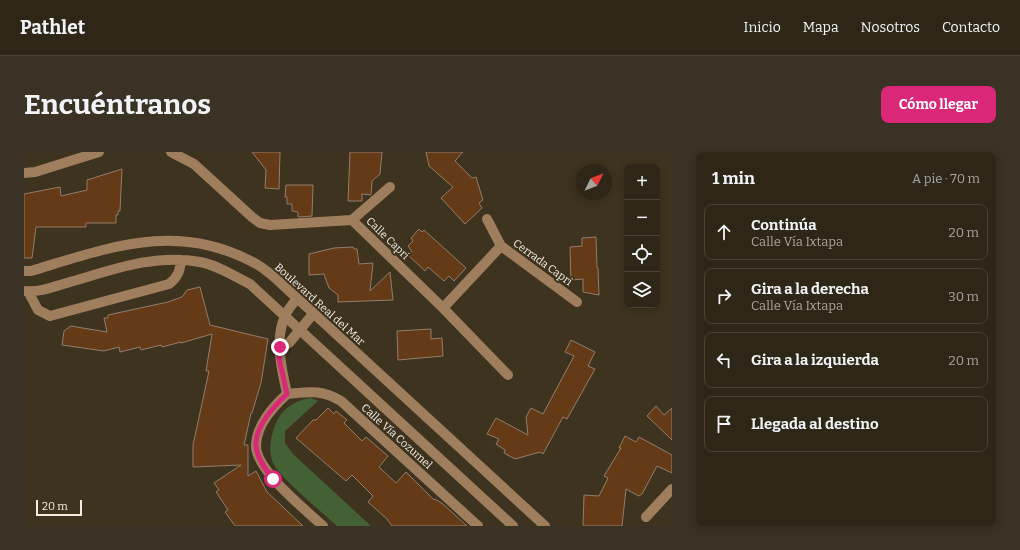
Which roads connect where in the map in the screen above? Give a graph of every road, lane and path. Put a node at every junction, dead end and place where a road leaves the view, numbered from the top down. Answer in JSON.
{"nodes":[{"id":1,"x":99,"y":152,"type":"edge"},
{"id":2,"x":171,"y":152,"type":"edge"},
{"id":3,"x":24,"y":173,"type":"edge"},
{"id":4,"x":390,"y":187,"type":"dead end"},
{"id":5,"x":487,"y":219,"type":"dead end"},
{"id":6,"x":352,"y":220,"type":"junction"},
{"id":7,"x":501,"y":246,"type":"junction"},
{"id":8,"x":182,"y":260,"type":"junction"},
{"id":9,"x":24,"y":271,"type":"edge"},
{"id":10,"x":26,"y":291,"type":"edge"},
{"id":11,"x":298,"y":298,"type":"junction"},
{"id":12,"x":577,"y":302,"type":"dead end"},
{"id":13,"x":443,"y":308,"type":"junction"},
{"id":14,"x":313,"y":314,"type":"junction"},
{"id":15,"x":285,"y":316,"type":"junction"},
{"id":16,"x":300,"y":331,"type":"junction"},
{"id":17,"x":280,"y":347,"type":"junction"},
{"id":18,"x":508,"y":375,"type":"dead end"},
{"id":19,"x":287,"y":394,"type":"junction"},
{"id":20,"x":672,"y":489,"type":"edge"},
{"id":21,"x":646,"y":517,"type":"dead end"},
{"id":22,"x":324,"y":526,"type":"edge"},
{"id":23,"x":478,"y":526,"type":"edge"},
{"id":24,"x":513,"y":526,"type":"edge"},
{"id":25,"x":545,"y":526,"type":"edge"}],
"edges":[{"from":1,"to":3,"type":"street"},
{"from":2,"to":6,"type":"street","name":"Calle Capri"},
{"from":4,"to":6,"type":"street"},
{"from":5,"to":7,"type":"street","name":"Cerrada Capri"},
{"from":6,"to":13,"type":"street","name":"Calle Capri"},
{"from":7,"to":12,"type":"street","name":"Cerrada Capri"},
{"from":7,"to":13,"type":"street"},
{"from":8,"to":10,"type":"street"},
{"from":8,"to":10,"type":"street"},
{"from":8,"to":15,"type":"street"},
{"from":9,"to":11,"type":"street","name":"Boulevard Real del Mar"},
{"from":11,"to":14,"type":"street","name":"Boulevard Real del Mar"},
{"from":11,"to":15,"type":"street"},
{"from":13,"to":18,"type":"street","name":"Calle Capri"},
{"from":14,"to":16,"type":"street"},
{"from":14,"to":25,"type":"street","name":"Boulevard Real del Mar"},
{"from":15,"to":16,"type":"street"},
{"from":15,"to":17,"type":"street"},
{"from":16,"to":17,"type":"street"},
{"from":16,"to":24,"type":"street"},
{"from":17,"to":19,"type":"street"},
{"from":19,"to":22,"type":"street"},
{"from":19,"to":23,"type":"street","name":"Calle Vía Cozumel"},
{"from":20,"to":21,"type":"street"}]}
